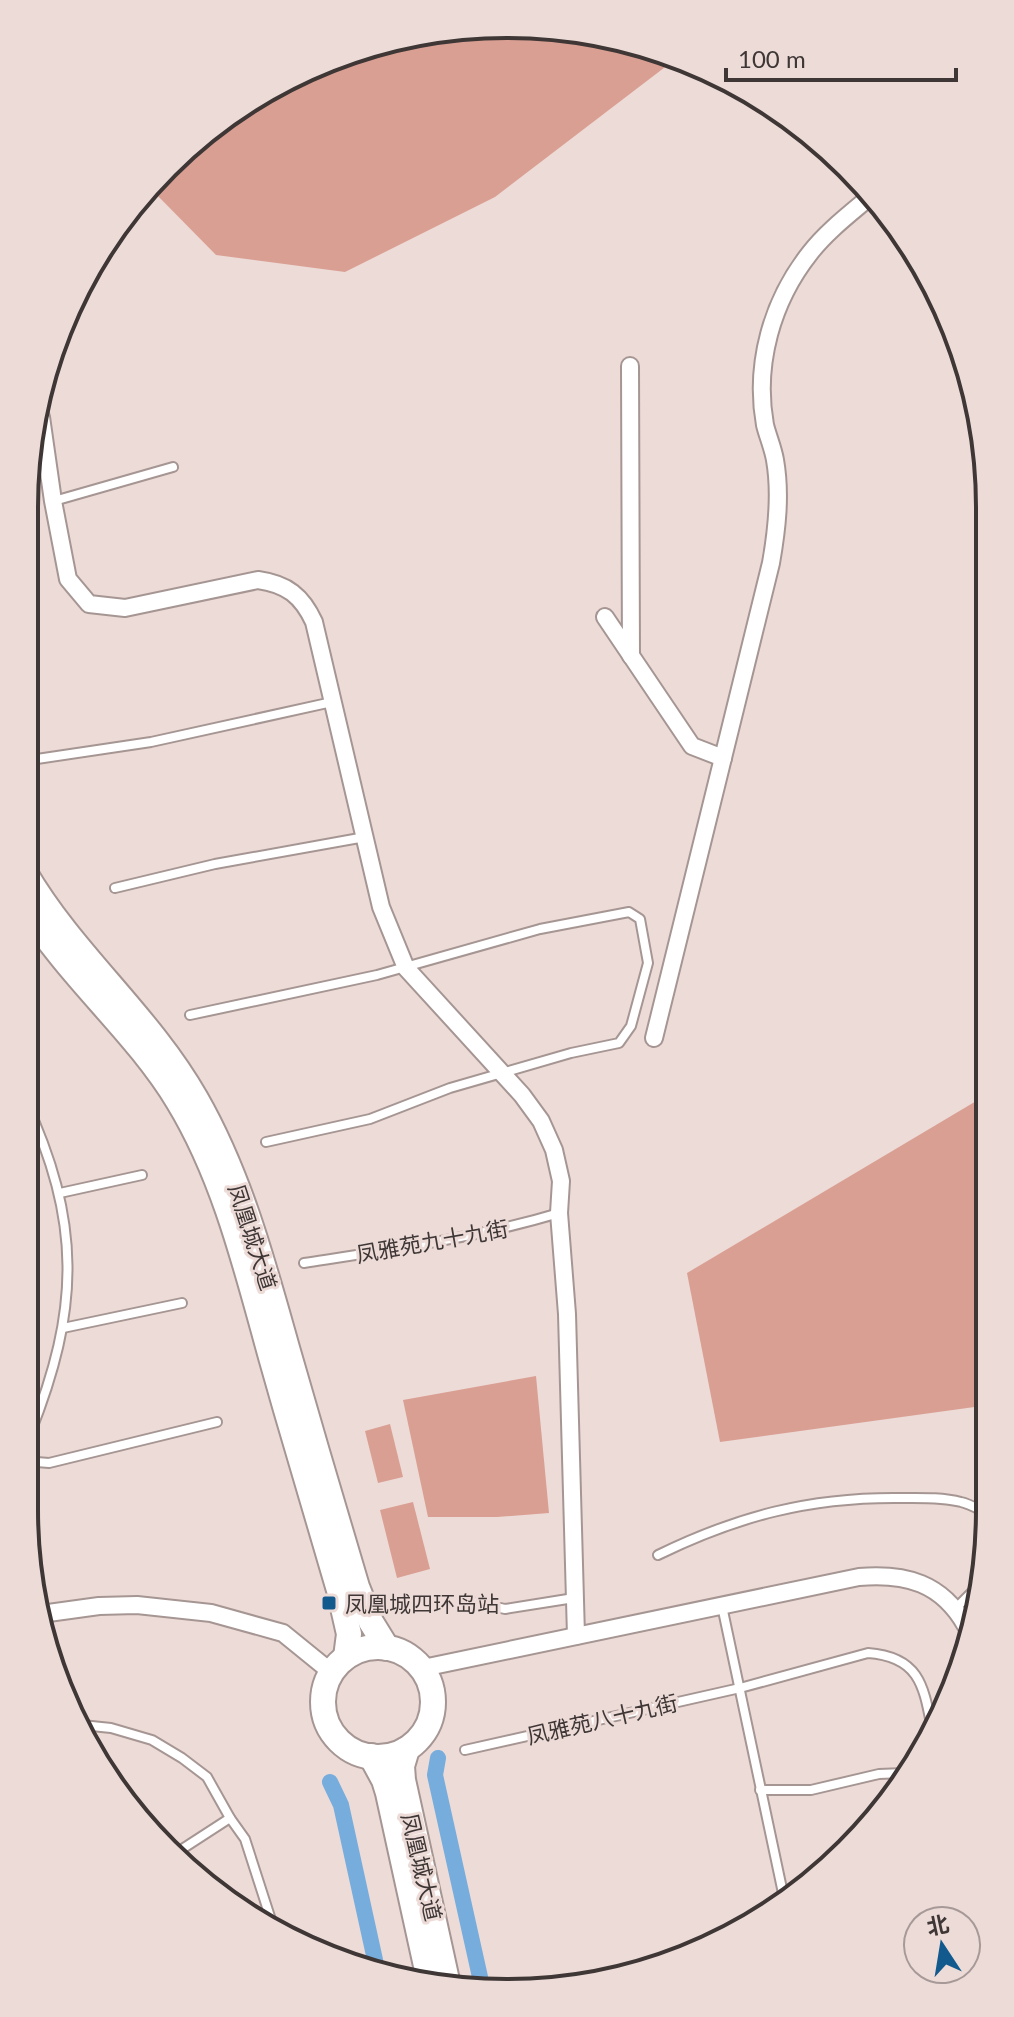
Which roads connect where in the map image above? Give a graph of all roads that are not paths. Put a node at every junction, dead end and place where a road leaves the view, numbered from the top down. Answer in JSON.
{"nodes":[{"id":1,"x":864,"y":203,"type":"edge"},
{"id":2,"x":630,"y":366,"type":"dead end"},
{"id":3,"x":44,"y":436,"type":"edge"},
{"id":4,"x":173,"y":467,"type":"dead end"},
{"id":5,"x":53,"y":501,"type":"junction"},
{"id":6,"x":605,"y":617,"type":"dead end"},
{"id":7,"x":631,"y":656,"type":"junction"},
{"id":8,"x":333,"y":702,"type":"junction"},
{"id":9,"x":723,"y":758,"type":"junction"},
{"id":10,"x":38,"y":759,"type":"edge"},
{"id":11,"x":366,"y":837,"type":"junction"},
{"id":12,"x":115,"y":888,"type":"dead end"},
{"id":13,"x":38,"y":892,"type":"edge"},
{"id":14,"x":38,"y":923,"type":"edge"},
{"id":15,"x":406,"y":968,"type":"junction"},
{"id":16,"x":190,"y":1015,"type":"dead end"},
{"id":17,"x":654,"y":1038,"type":"dead end"},
{"id":18,"x":501,"y":1073,"type":"junction"},
{"id":19,"x":38,"y":1128,"type":"edge"},
{"id":20,"x":266,"y":1142,"type":"dead end"},
{"id":21,"x":142,"y":1175,"type":"dead end"},
{"id":22,"x":60,"y":1193,"type":"junction"},
{"id":23,"x":559,"y":1213,"type":"junction"},
{"id":24,"x":304,"y":1263,"type":"dead end"},
{"id":25,"x":182,"y":1303,"type":"dead end"},
{"id":26,"x":63,"y":1328,"type":"junction"},
{"id":27,"x":38,"y":1413,"type":"edge"},
{"id":28,"x":217,"y":1422,"type":"dead end"},
{"id":29,"x":38,"y":1462,"type":"edge"},
{"id":30,"x":976,"y":1508,"type":"edge"},
{"id":31,"x":658,"y":1555,"type":"dead end"},
{"id":32,"x":968,"y":1596,"type":"edge"},
{"id":33,"x":575,"y":1598,"type":"junction"},
{"id":34,"x":468,"y":1601,"type":"dead end"},
{"id":35,"x":721,"y":1605,"type":"junction"},
{"id":36,"x":956,"y":1608,"type":"junction"},
{"id":37,"x":50,"y":1613,"type":"edge"},
{"id":38,"x":963,"y":1620,"type":"edge"},
{"id":39,"x":576,"y":1636,"type":"junction"},
{"id":40,"x":387,"y":1648,"type":"junction"},
{"id":41,"x":339,"y":1664,"type":"junction"},
{"id":42,"x":423,"y":1668,"type":"junction"},
{"id":43,"x":740,"y":1688,"type":"junction"},
{"id":44,"x":928,"y":1716,"type":"edge"},
{"id":45,"x":91,"y":1726,"type":"edge"},
{"id":46,"x":407,"y":1749,"type":"junction"},
{"id":47,"x":465,"y":1750,"type":"dead end"},
{"id":48,"x":371,"y":1756,"type":"junction"},
{"id":49,"x":895,"y":1773,"type":"edge"},
{"id":50,"x":760,"y":1790,"type":"junction"},
{"id":51,"x":230,"y":1818,"type":"junction"},
{"id":52,"x":182,"y":1849,"type":"edge"},
{"id":53,"x":782,"y":1890,"type":"edge"},
{"id":54,"x":269,"y":1914,"type":"edge"},
{"id":55,"x":427,"y":1972,"type":"edge"},
{"id":56,"x":446,"y":1975,"type":"edge"}],
"edges":[{"from":1,"to":9,"type":"street"},
{"from":2,"to":7,"type":"street"},
{"from":3,"to":5,"type":"street"},
{"from":4,"to":5,"type":"lane"},
{"from":5,"to":8,"type":"street"},
{"from":6,"to":7,"type":"street"},
{"from":7,"to":9,"type":"street"},
{"from":8,"to":10,"type":"lane"},
{"from":8,"to":11,"type":"street"},
{"from":9,"to":17,"type":"street"},
{"from":11,"to":12,"type":"lane"},
{"from":11,"to":15,"type":"street"},
{"from":13,"to":40,"type":"main road","name":"凤凰城大道"},
{"from":14,"to":41,"type":"main road","name":"凤凰城大道"},
{"from":15,"to":16,"type":"lane"},
{"from":15,"to":18,"type":"street"},
{"from":15,"to":18,"type":"lane"},
{"from":18,"to":20,"type":"lane"},
{"from":18,"to":23,"type":"street"},
{"from":19,"to":22,"type":"lane"},
{"from":21,"to":22,"type":"lane"},
{"from":22,"to":26,"type":"lane"},
{"from":23,"to":24,"type":"lane","name":"凤雅苑九十九街"},
{"from":23,"to":33,"type":"street"},
{"from":25,"to":26,"type":"lane"},
{"from":26,"to":27,"type":"lane"},
{"from":28,"to":29,"type":"lane"},
{"from":30,"to":31,"type":"lane"},
{"from":32,"to":36,"type":"lane"},
{"from":33,"to":34,"type":"lane"},
{"from":33,"to":39,"type":"street"},
{"from":35,"to":36,"type":"street"},
{"from":35,"to":39,"type":"street"},
{"from":35,"to":43,"type":"lane"},
{"from":36,"to":38,"type":"street"},
{"from":37,"to":41,"type":"street"},
{"from":39,"to":42,"type":"street"},
{"from":40,"to":41,"type":"main road"},
{"from":40,"to":42,"type":"main road"},
{"from":41,"to":48,"type":"main road"},
{"from":42,"to":46,"type":"main road"},
{"from":43,"to":44,"type":"lane","name":"凤雅苑八十九街"},
{"from":43,"to":47,"type":"lane","name":"凤雅苑八十九街"},
{"from":43,"to":50,"type":"lane"},
{"from":45,"to":51,"type":"lane"},
{"from":46,"to":48,"type":"main road"},
{"from":46,"to":56,"type":"main road","name":"凤凰城大道"},
{"from":48,"to":55,"type":"main road","name":"凤凰城大道"},
{"from":49,"to":50,"type":"lane"},
{"from":50,"to":53,"type":"lane"},
{"from":51,"to":52,"type":"lane"},
{"from":51,"to":54,"type":"lane"}]}
